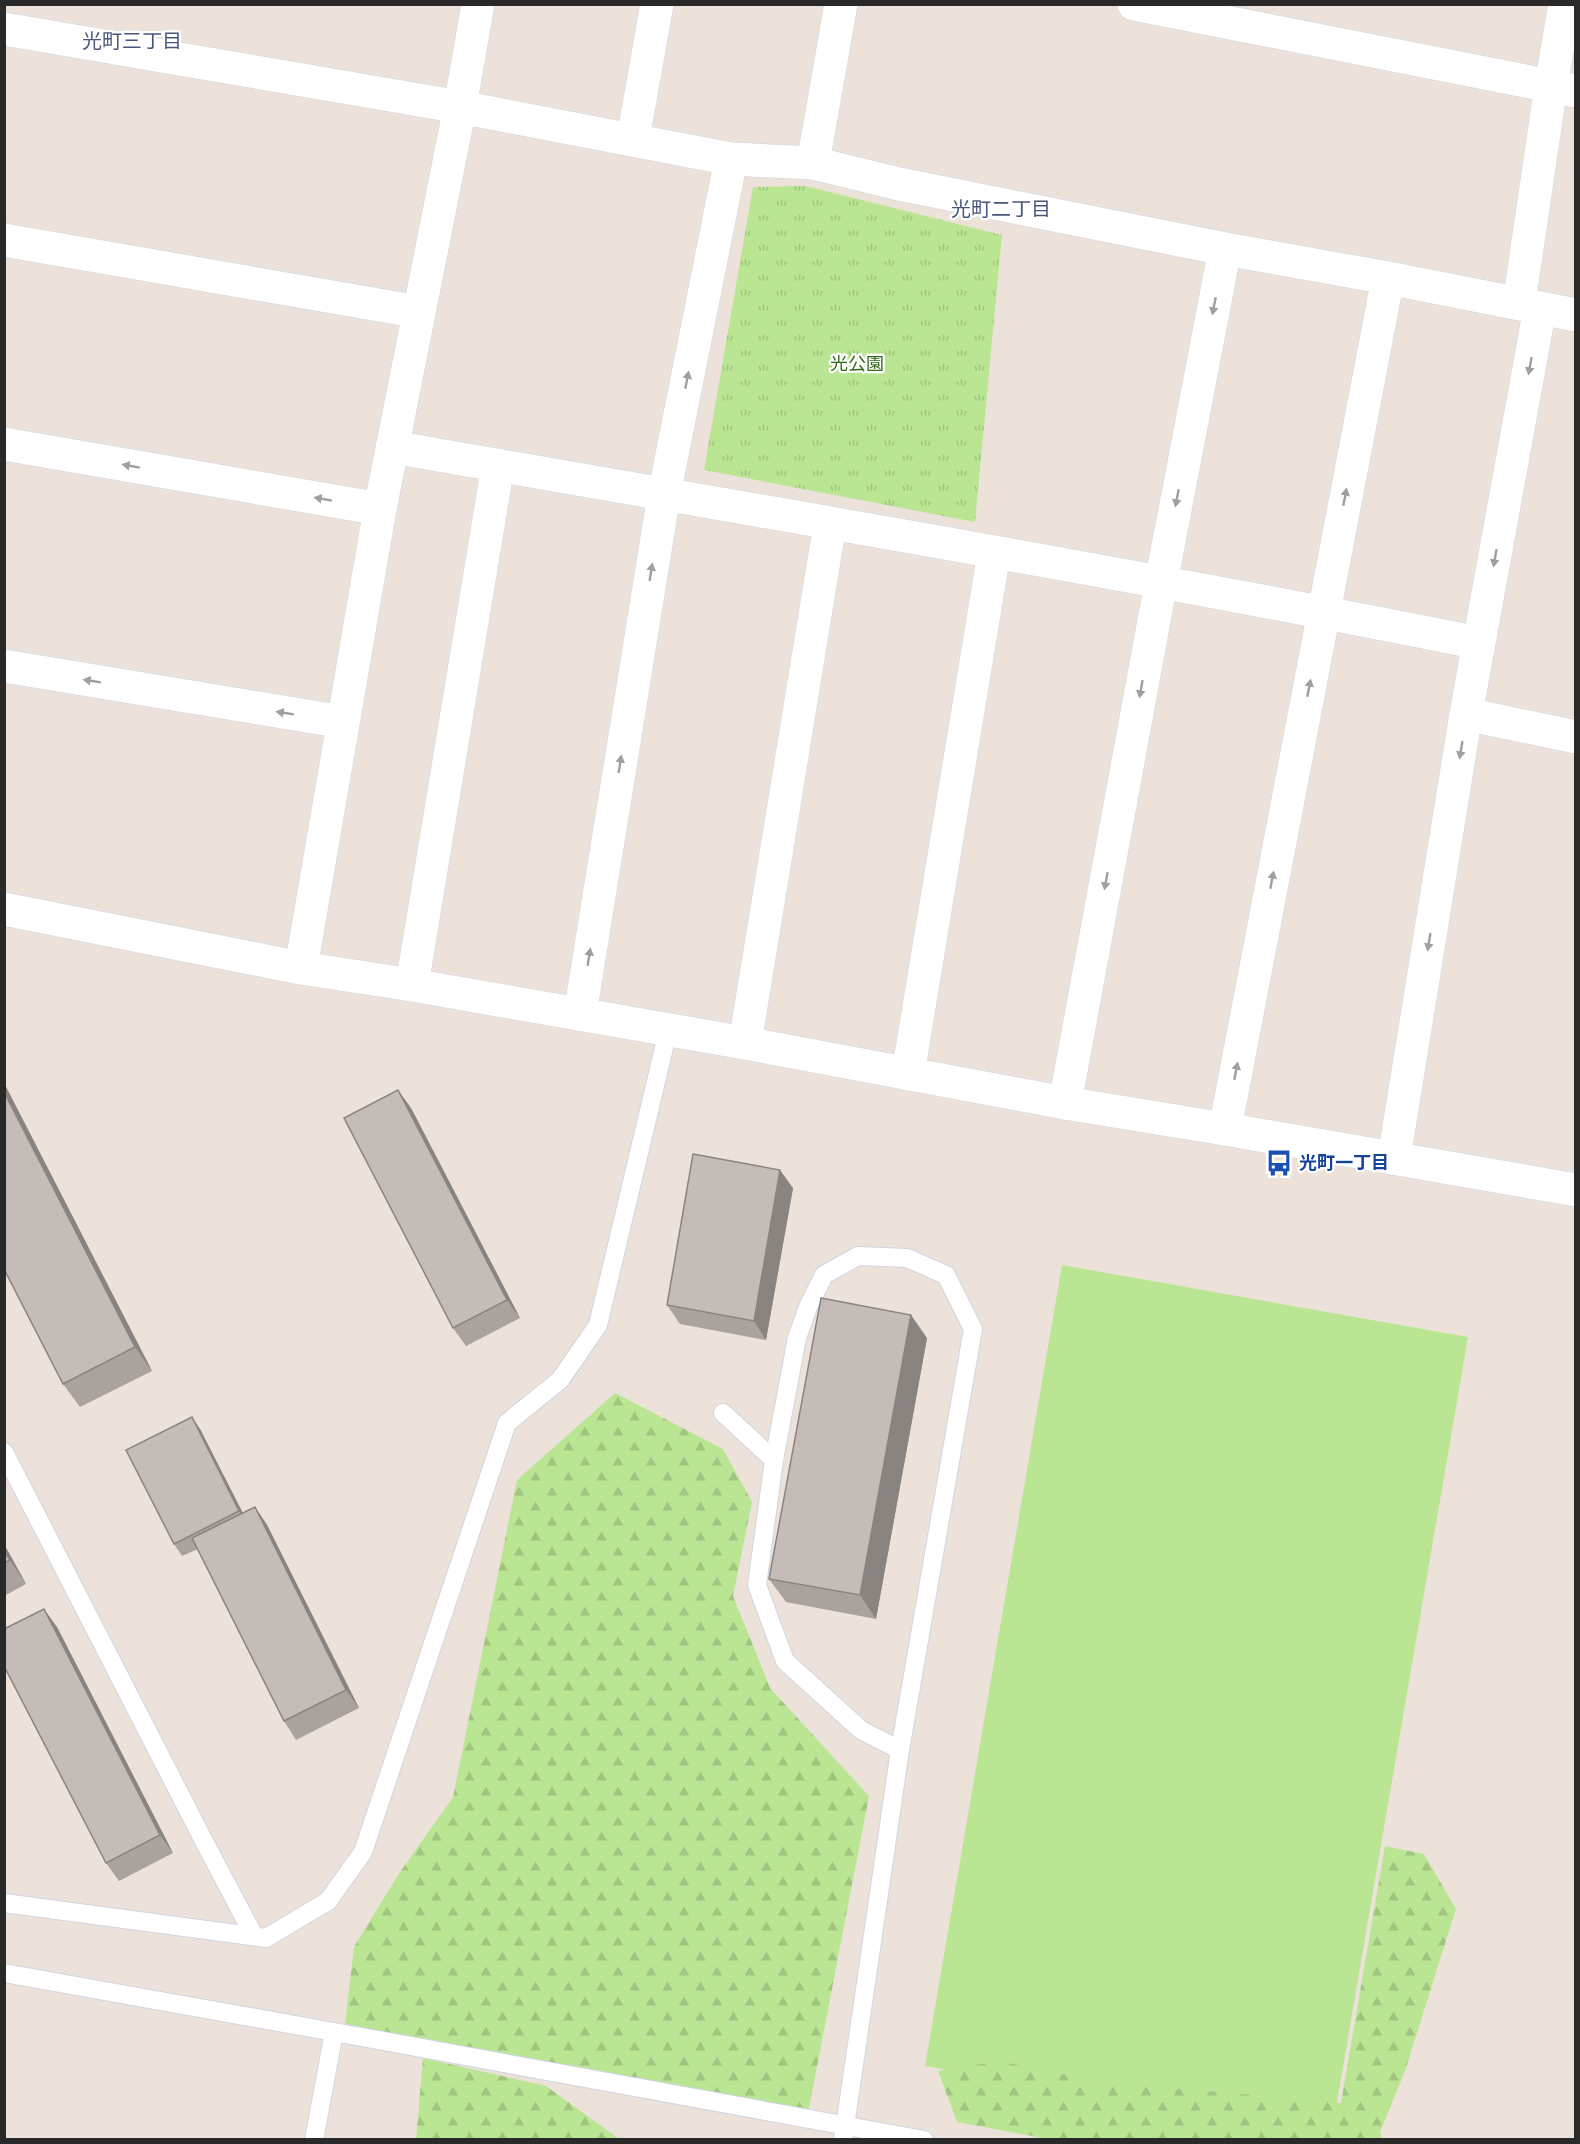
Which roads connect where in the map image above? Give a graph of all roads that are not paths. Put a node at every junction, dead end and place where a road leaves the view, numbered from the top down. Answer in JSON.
{"nodes":[{"id":1,"x":478,"y":4,"type":"edge"},
{"id":2,"x":657,"y":4,"type":"edge"},
{"id":3,"x":841,"y":4,"type":"edge"},
{"id":4,"x":1134,"y":4,"type":"edge"},
{"id":5,"x":1565,"y":4,"type":"edge"},
{"id":6,"x":4,"y":29,"type":"edge"},
{"id":7,"x":1563,"y":89,"type":"edge"},
{"id":8,"x":460,"y":107,"type":"junction"},
{"id":9,"x":633,"y":139,"type":"junction"},
{"id":10,"x":731,"y":159,"type":"junction"},
{"id":11,"x":813,"y":163,"type":"junction"},
{"id":12,"x":4,"y":240,"type":"edge"},
{"id":13,"x":1226,"y":249,"type":"junction"},
{"id":14,"x":1388,"y":278,"type":"junction"},
{"id":15,"x":1529,"y":306,"type":"junction"},
{"id":16,"x":419,"y":312,"type":"junction"},
{"id":17,"x":1575,"y":315,"type":"edge"},
{"id":18,"x":4,"y":444,"type":"edge"},
{"id":19,"x":392,"y":447,"type":"junction"},
{"id":20,"x":498,"y":465,"type":"junction"},
{"id":21,"x":664,"y":495,"type":"junction"},
{"id":22,"x":381,"y":509,"type":"junction"},
{"id":23,"x":830,"y":524,"type":"junction"},
{"id":24,"x":994,"y":553,"type":"junction"},
{"id":25,"x":1161,"y":583,"type":"junction"},
{"id":26,"x":1323,"y":612,"type":"junction"},
{"id":27,"x":1479,"y":643,"type":"junction"},
{"id":28,"x":4,"y":666,"type":"edge"},
{"id":29,"x":1466,"y":714,"type":"junction"},
{"id":30,"x":342,"y":722,"type":"junction"},
{"id":31,"x":1575,"y":737,"type":"edge"},
{"id":32,"x":4,"y":909,"type":"edge"},
{"id":33,"x":301,"y":968,"type":"junction"},
{"id":34,"x":412,"y":985,"type":"junction"},
{"id":35,"x":580,"y":1014,"type":"junction"},
{"id":36,"x":668,"y":1031,"type":"junction"},
{"id":37,"x":744,"y":1043,"type":"junction"},
{"id":38,"x":908,"y":1074,"type":"junction"},
{"id":39,"x":1065,"y":1103,"type":"junction"},
{"id":40,"x":1225,"y":1129,"type":"junction"},
{"id":41,"x":1394,"y":1158,"type":"junction"},
{"id":42,"x":1575,"y":1190,"type":"edge"},
{"id":43,"x":723,"y":1413,"type":"dead end"},
{"id":44,"x":4,"y":1452,"type":"edge"},
{"id":45,"x":774,"y":1460,"type":"junction"},
{"id":46,"x":900,"y":1750,"type":"junction"},
{"id":47,"x":4,"y":1903,"type":"edge"},
{"id":48,"x":254,"y":1936,"type":"junction"},
{"id":49,"x":4,"y":1973,"type":"edge"},
{"id":50,"x":334,"y":2032,"type":"junction"},
{"id":51,"x":845,"y":2132,"type":"edge"},
{"id":52,"x":314,"y":2139,"type":"edge"},
{"id":53,"x":924,"y":2139,"type":"edge"}],
"edges":[{"from":1,"to":8,"type":"street"},
{"from":2,"to":9,"type":"street"},
{"from":3,"to":11,"type":"street"},
{"from":4,"to":7,"type":"street"},
{"from":5,"to":7,"type":"street"},
{"from":6,"to":8,"type":"street"},
{"from":7,"to":15,"type":"street"},
{"from":8,"to":9,"type":"street"},
{"from":8,"to":16,"type":"street"},
{"from":9,"to":10,"type":"street"},
{"from":10,"to":11,"type":"street"},
{"from":21,"to":10,"type":"street","one_way":true},
{"from":11,"to":13,"type":"street"},
{"from":12,"to":16,"type":"street"},
{"from":13,"to":14,"type":"street"},
{"from":13,"to":25,"type":"street","one_way":true},
{"from":14,"to":15,"type":"street"},
{"from":26,"to":14,"type":"street","one_way":true},
{"from":15,"to":17,"type":"street"},
{"from":15,"to":27,"type":"street","one_way":true},
{"from":16,"to":19,"type":"street"},
{"from":22,"to":18,"type":"street","one_way":true},
{"from":19,"to":20,"type":"street"},
{"from":19,"to":22,"type":"street"},
{"from":20,"to":21,"type":"street"},
{"from":20,"to":34,"type":"street"},
{"from":21,"to":23,"type":"street"},
{"from":35,"to":21,"type":"street","one_way":true},
{"from":22,"to":30,"type":"street"},
{"from":23,"to":24,"type":"street"},
{"from":23,"to":37,"type":"street"},
{"from":24,"to":25,"type":"street"},
{"from":24,"to":38,"type":"street"},
{"from":25,"to":26,"type":"street"},
{"from":25,"to":39,"type":"street","one_way":true},
{"from":26,"to":27,"type":"street"},
{"from":40,"to":26,"type":"street","one_way":true},
{"from":27,"to":29,"type":"street"},
{"from":30,"to":28,"type":"street","one_way":true},
{"from":29,"to":31,"type":"street"},
{"from":29,"to":41,"type":"street","one_way":true},
{"from":30,"to":33,"type":"street"},
{"from":32,"to":33,"type":"street"},
{"from":33,"to":34,"type":"street"},
{"from":34,"to":35,"type":"street"},
{"from":35,"to":36,"type":"street"},
{"from":36,"to":37,"type":"street"},
{"from":36,"to":48,"type":"lane"},
{"from":37,"to":38,"type":"street"},
{"from":38,"to":39,"type":"street"},
{"from":39,"to":40,"type":"street"},
{"from":40,"to":41,"type":"street"},
{"from":41,"to":42,"type":"street"},
{"from":43,"to":45,"type":"lane"},
{"from":44,"to":48,"type":"lane"},
{"from":45,"to":46,"type":"lane"},
{"from":45,"to":46,"type":"lane"},
{"from":46,"to":51,"type":"lane"},
{"from":47,"to":48,"type":"lane"},
{"from":49,"to":50,"type":"lane"},
{"from":50,"to":51,"type":"lane"},
{"from":50,"to":52,"type":"lane"},
{"from":51,"to":53,"type":"lane"}]}
